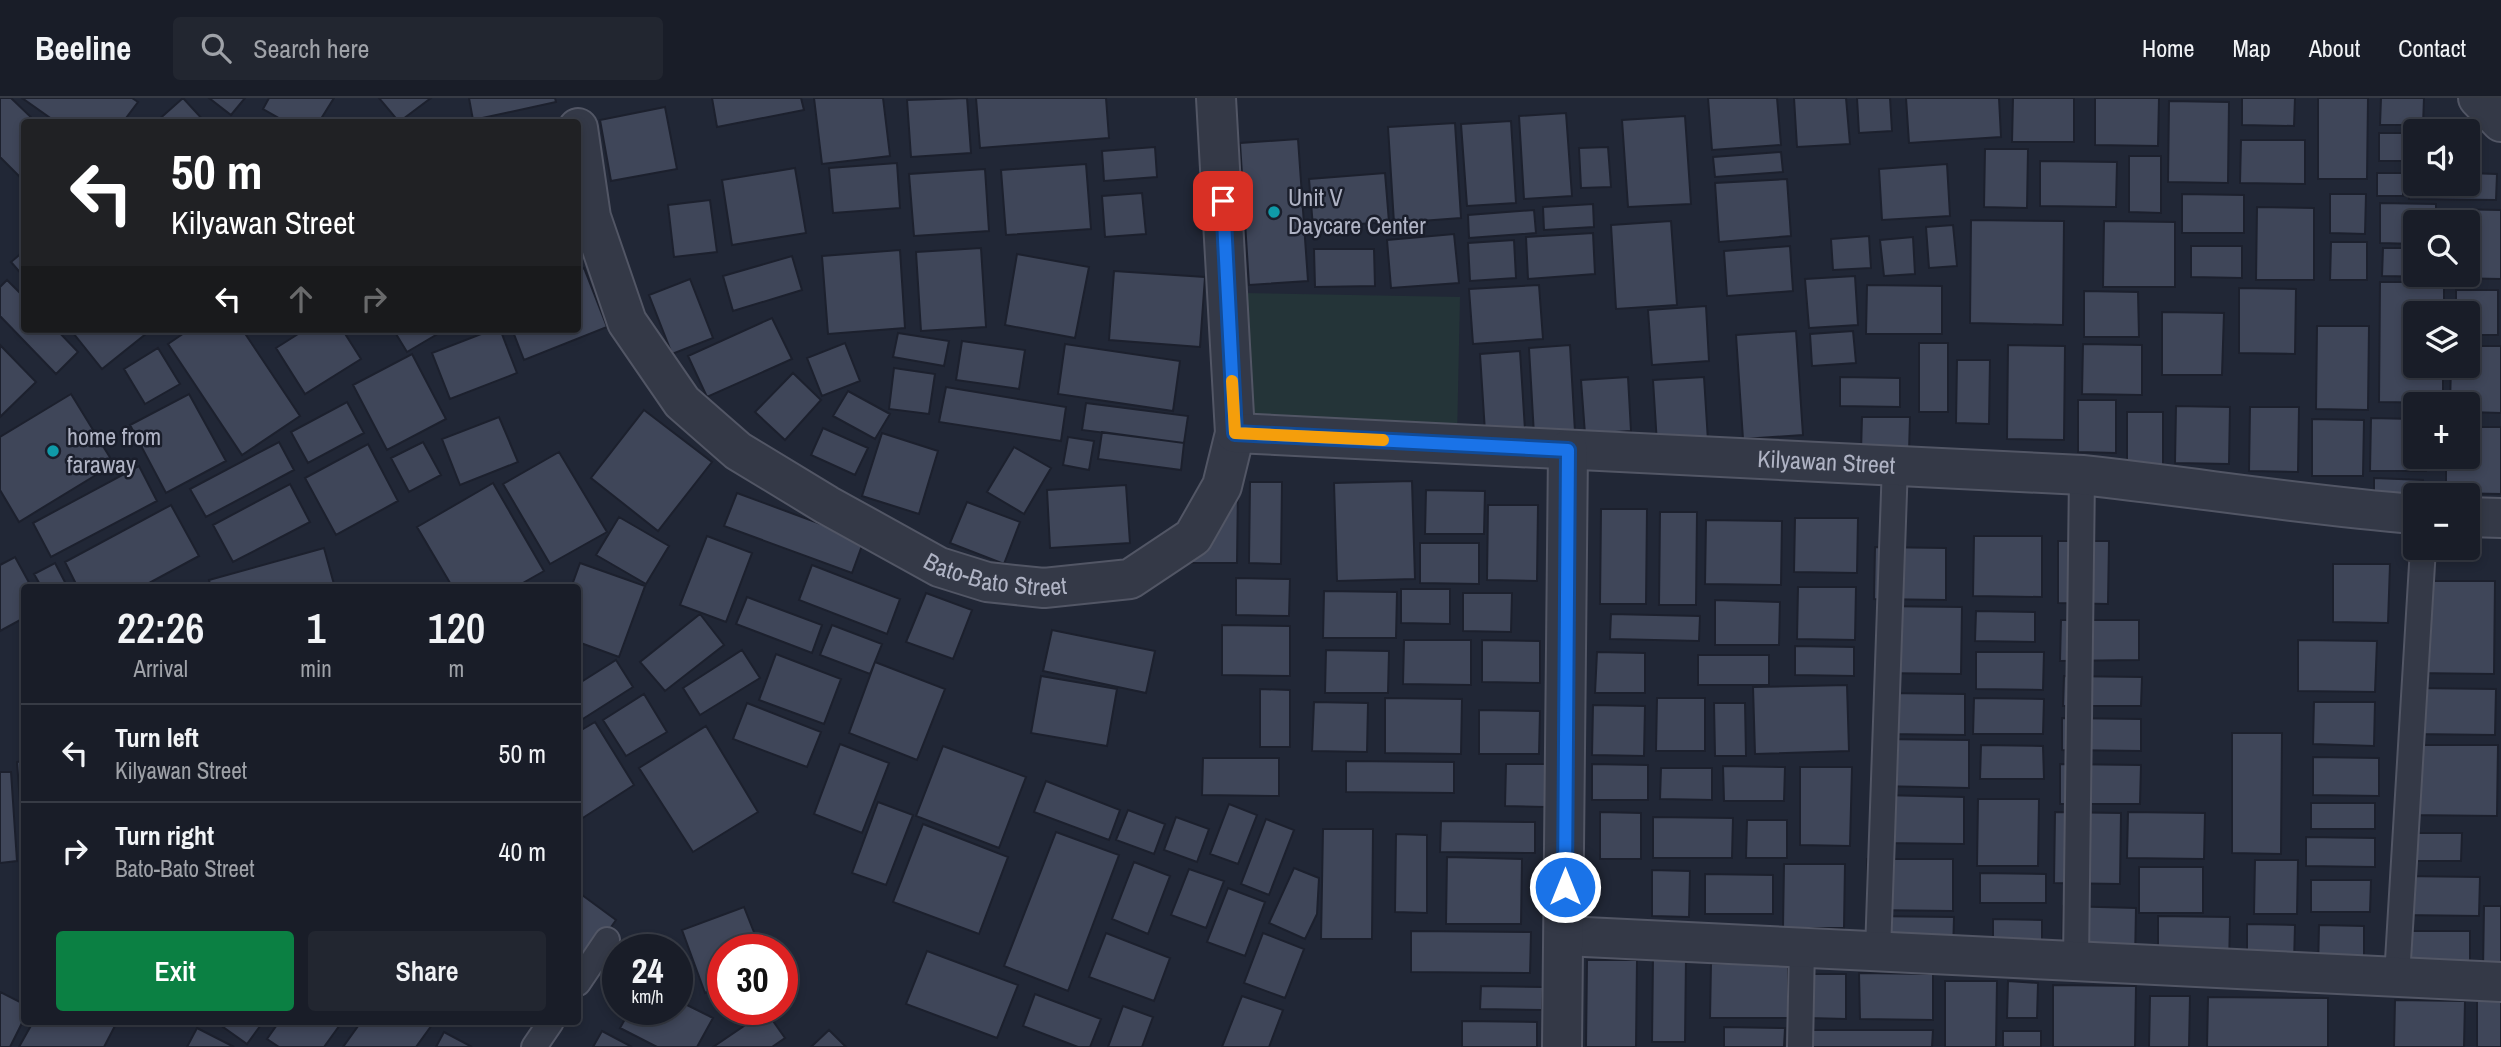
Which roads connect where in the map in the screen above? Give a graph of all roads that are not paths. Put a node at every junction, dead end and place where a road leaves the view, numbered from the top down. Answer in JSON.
{"nodes":[{"id":1,"x":573,"y":98,"type":"edge"},
{"id":2,"x":1216,"y":98,"type":"edge"},
{"id":3,"x":2478,"y":98,"type":"edge"},
{"id":4,"x":576,"y":119,"type":"edge"},
{"id":5,"x":2501,"y":122,"type":"edge"},
{"id":6,"x":581,"y":149,"type":"edge"},
{"id":7,"x":1235,"y":433,"type":"junction"},
{"id":8,"x":1568,"y":450,"type":"junction"},
{"id":9,"x":1895,"y":464,"type":"junction"},
{"id":10,"x":2081,"y":475,"type":"junction"},
{"id":11,"x":2403,"y":513,"type":"edge"},
{"id":12,"x":2480,"y":517,"type":"edge"},
{"id":13,"x":2501,"y":518,"type":"edge"},
{"id":14,"x":2423,"y":560,"type":"edge"},
{"id":15,"x":1565,"y":936,"type":"junction"},
{"id":16,"x":602,"y":947,"type":"edge"},
{"id":17,"x":1802,"y":947,"type":"junction"},
{"id":18,"x":1878,"y":951,"type":"junction"},
{"id":19,"x":2076,"y":961,"type":"junction"},
{"id":20,"x":2397,"y":977,"type":"junction"},
{"id":21,"x":581,"y":978,"type":"edge"},
{"id":22,"x":2501,"y":982,"type":"edge"},
{"id":23,"x":549,"y":1025,"type":"edge"},
{"id":24,"x":534,"y":1047,"type":"edge"},
{"id":25,"x":1562,"y":1047,"type":"edge"},
{"id":26,"x":1800,"y":1047,"type":"edge"}],
"edges":[{"from":1,"to":4,"type":"street"},
{"from":2,"to":7,"type":"street","name":"Bato-Bato Street"},
{"from":3,"to":5,"type":"street"},
{"from":6,"to":7,"type":"street","name":"Bato-Bato Street"},
{"from":7,"to":8,"type":"street","name":"Kilyawan Street"},
{"from":8,"to":9,"type":"street","name":"Kilyawan Street"},
{"from":8,"to":15,"type":"street"},
{"from":9,"to":10,"type":"street","name":"Kilyawan Street"},
{"from":9,"to":18,"type":"lane"},
{"from":10,"to":11,"type":"street","name":"Kilyawan Street"},
{"from":10,"to":19,"type":"lane"},
{"from":12,"to":13,"type":"street"},
{"from":14,"to":20,"type":"lane"},
{"from":15,"to":17,"type":"street"},
{"from":15,"to":25,"type":"street"},
{"from":16,"to":21,"type":"lane"},
{"from":17,"to":18,"type":"street"},
{"from":17,"to":26,"type":"lane"},
{"from":18,"to":19,"type":"street"},
{"from":19,"to":20,"type":"street"},
{"from":20,"to":22,"type":"street"},
{"from":23,"to":24,"type":"lane"}]}
